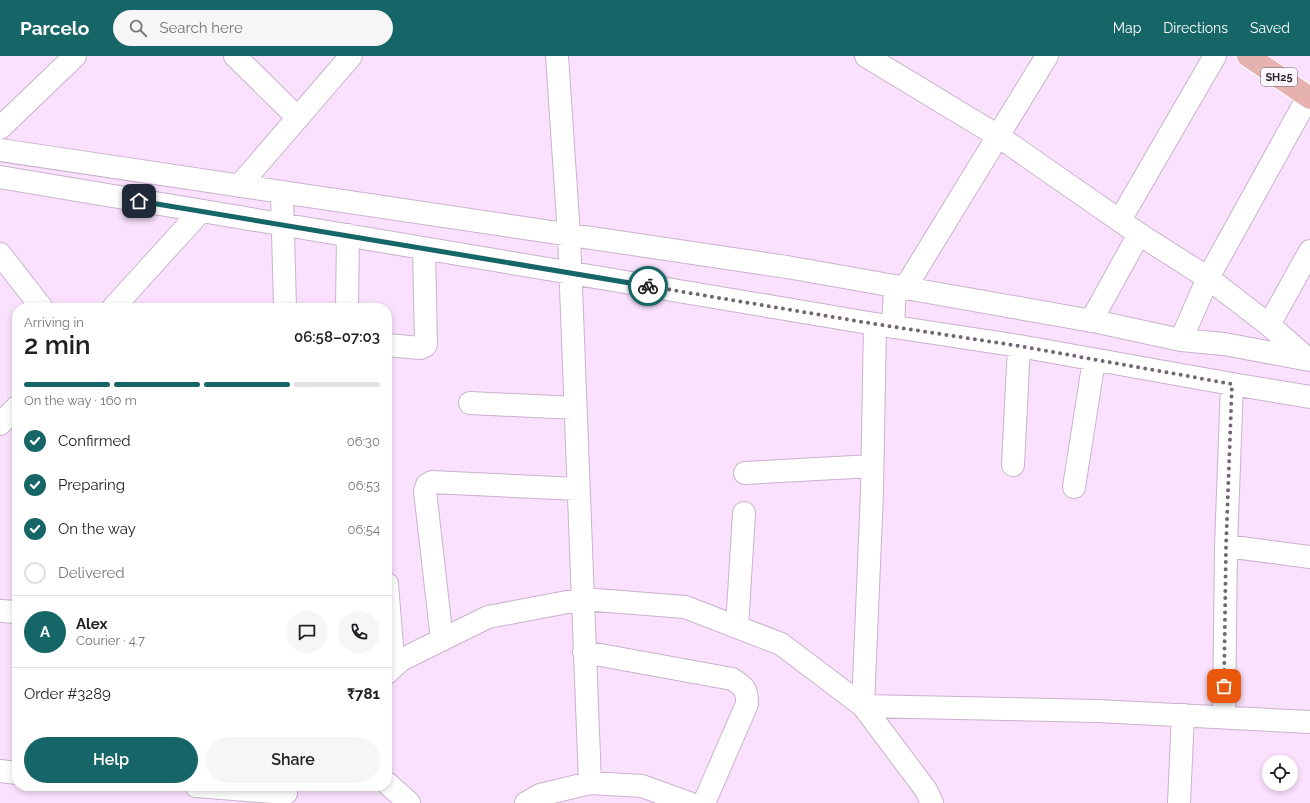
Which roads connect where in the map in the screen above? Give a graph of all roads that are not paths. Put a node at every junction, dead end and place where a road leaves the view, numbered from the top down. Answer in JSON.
{"nodes":[{"id":1,"x":76,"y":56,"type":"edge"},
{"id":2,"x":234,"y":56,"type":"edge"},
{"id":3,"x":351,"y":56,"type":"edge"},
{"id":4,"x":557,"y":56,"type":"edge"},
{"id":5,"x":866,"y":56,"type":"edge"},
{"id":6,"x":1047,"y":56,"type":"edge"},
{"id":7,"x":1215,"y":56,"type":"edge"},
{"id":8,"x":1248,"y":56,"type":"edge"},
{"id":9,"x":1309,"y":97,"type":"edge"},
{"id":10,"x":298,"y":118,"type":"junction"},
{"id":11,"x":0,"y":128,"type":"edge"},
{"id":12,"x":998,"y":136,"type":"junction"},
{"id":13,"x":0,"y":150,"type":"edge"},
{"id":14,"x":0,"y":177,"type":"edge"},
{"id":15,"x":239,"y":186,"type":"junction"},
{"id":16,"x":282,"y":193,"type":"junction"},
{"id":17,"x":201,"y":212,"type":"junction"},
{"id":18,"x":1120,"y":220,"type":"junction"},
{"id":19,"x":283,"y":226,"type":"junction"},
{"id":20,"x":1139,"y":234,"type":"junction"},
{"id":21,"x":348,"y":235,"type":"junction"},
{"id":22,"x":569,"y":235,"type":"junction"},
{"id":23,"x":424,"y":248,"type":"junction"},
{"id":24,"x":1310,"y":251,"type":"edge"},
{"id":25,"x":0,"y":254,"type":"edge"},
{"id":26,"x":570,"y":272,"type":"junction"},
{"id":27,"x":1208,"y":278,"type":"junction"},
{"id":28,"x":900,"y":287,"type":"junction"},
{"id":29,"x":38,"y":303,"type":"edge"},
{"id":30,"x":118,"y":303,"type":"edge"},
{"id":31,"x":285,"y":303,"type":"edge"},
{"id":32,"x":347,"y":303,"type":"edge"},
{"id":33,"x":1091,"y":321,"type":"junction"},
{"id":34,"x":884,"y":325,"type":"junction"},
{"id":35,"x":1270,"y":325,"type":"junction"},
{"id":36,"x":1182,"y":340,"type":"junction"},
{"id":37,"x":392,"y":345,"type":"edge"},
{"id":38,"x":1019,"y":346,"type":"junction"},
{"id":39,"x":1309,"y":359,"type":"edge"},
{"id":40,"x":1094,"y":360,"type":"junction"},
{"id":41,"x":1232,"y":384,"type":"junction"},
{"id":42,"x":1310,"y":397,"type":"edge"},
{"id":43,"x":470,"y":403,"type":"dead end"},
{"id":44,"x":575,"y":408,"type":"junction"},
{"id":45,"x":12,"y":412,"type":"edge"},
{"id":46,"x":0,"y":424,"type":"edge"},
{"id":47,"x":1013,"y":465,"type":"dead end"},
{"id":48,"x":872,"y":466,"type":"junction"},
{"id":49,"x":745,"y":473,"type":"dead end"},
{"id":50,"x":1074,"y":487,"type":"dead end"},
{"id":51,"x":578,"y":489,"type":"junction"},
{"id":52,"x":744,"y":513,"type":"dead end"},
{"id":53,"x":1226,"y":546,"type":"junction"},
{"id":54,"x":1310,"y":557,"type":"edge"},
{"id":55,"x":583,"y":599,"type":"junction"},
{"id":56,"x":737,"y":627,"type":"junction"},
{"id":57,"x":442,"y":640,"type":"junction"},
{"id":58,"x":584,"y":652,"type":"junction"},
{"id":59,"x":392,"y":662,"type":"edge"},
{"id":60,"x":863,"y":706,"type":"junction"},
{"id":61,"x":1183,"y":715,"type":"junction"},
{"id":62,"x":1224,"y":717,"type":"junction"},
{"id":63,"x":1310,"y":722,"type":"edge"},
{"id":64,"x":0,"y":771,"type":"edge"},
{"id":65,"x":12,"y":772,"type":"edge"},
{"id":66,"x":590,"y":783,"type":"junction"},
{"id":67,"x":392,"y":788,"type":"edge"},
{"id":68,"x":252,"y":791,"type":"edge"},
{"id":69,"x":285,"y":794,"type":"edge"},
{"id":70,"x":409,"y":803,"type":"edge"},
{"id":71,"x":526,"y":803,"type":"edge"},
{"id":72,"x":689,"y":803,"type":"edge"},
{"id":73,"x":704,"y":803,"type":"edge"},
{"id":74,"x":932,"y":803,"type":"edge"},
{"id":75,"x":1179,"y":803,"type":"edge"}],
"edges":[{"from":1,"to":11,"type":"street"},
{"from":2,"to":10,"type":"street"},
{"from":3,"to":10,"type":"street"},
{"from":4,"to":22,"type":"street"},
{"from":5,"to":12,"type":"street"},
{"from":6,"to":12,"type":"street"},
{"from":7,"to":18,"type":"street"},
{"from":8,"to":9,"type":"main road","number":"SH25"},
{"from":9,"to":27,"type":"street"},
{"from":10,"to":15,"type":"street"},
{"from":12,"to":18,"type":"street"},
{"from":12,"to":28,"type":"street"},
{"from":13,"to":15,"type":"street"},
{"from":14,"to":17,"type":"street"},
{"from":15,"to":16,"type":"street"},
{"from":16,"to":19,"type":"street"},
{"from":16,"to":22,"type":"street"},
{"from":17,"to":19,"type":"street"},
{"from":17,"to":30,"type":"street"},
{"from":18,"to":20,"type":"street"},
{"from":19,"to":21,"type":"street"},
{"from":19,"to":31,"type":"street"},
{"from":20,"to":27,"type":"street"},
{"from":20,"to":33,"type":"street"},
{"from":21,"to":23,"type":"street"},
{"from":21,"to":32,"type":"street"},
{"from":22,"to":26,"type":"street"},
{"from":22,"to":28,"type":"street"},
{"from":23,"to":26,"type":"street"},
{"from":23,"to":37,"type":"street"},
{"from":24,"to":35,"type":"street"},
{"from":25,"to":29,"type":"street"},
{"from":26,"to":34,"type":"street"},
{"from":26,"to":44,"type":"street"},
{"from":27,"to":35,"type":"street"},
{"from":27,"to":36,"type":"street"},
{"from":28,"to":33,"type":"street"},
{"from":28,"to":34,"type":"street"},
{"from":33,"to":36,"type":"street"},
{"from":34,"to":38,"type":"street"},
{"from":34,"to":48,"type":"street"},
{"from":35,"to":39,"type":"street"},
{"from":36,"to":39,"type":"street"},
{"from":38,"to":40,"type":"street"},
{"from":38,"to":47,"type":"street"},
{"from":40,"to":41,"type":"street"},
{"from":40,"to":50,"type":"street"},
{"from":41,"to":42,"type":"street"},
{"from":41,"to":53,"type":"street"},
{"from":43,"to":44,"type":"street"},
{"from":44,"to":51,"type":"street"},
{"from":45,"to":46,"type":"street"},
{"from":48,"to":49,"type":"street"},
{"from":48,"to":60,"type":"street"},
{"from":51,"to":55,"type":"street"},
{"from":51,"to":57,"type":"street"},
{"from":52,"to":56,"type":"street"},
{"from":53,"to":54,"type":"street"},
{"from":53,"to":62,"type":"street"},
{"from":55,"to":56,"type":"street"},
{"from":55,"to":57,"type":"street"},
{"from":55,"to":58,"type":"street"},
{"from":56,"to":60,"type":"street"},
{"from":57,"to":59,"type":"street"},
{"from":58,"to":66,"type":"street"},
{"from":58,"to":73,"type":"street"},
{"from":60,"to":61,"type":"street"},
{"from":60,"to":74,"type":"street"},
{"from":61,"to":62,"type":"street"},
{"from":61,"to":75,"type":"street"},
{"from":62,"to":63,"type":"street"},
{"from":64,"to":65,"type":"street"},
{"from":66,"to":71,"type":"street"},
{"from":66,"to":72,"type":"street"},
{"from":67,"to":70,"type":"street"},
{"from":68,"to":69,"type":"street"}]}
